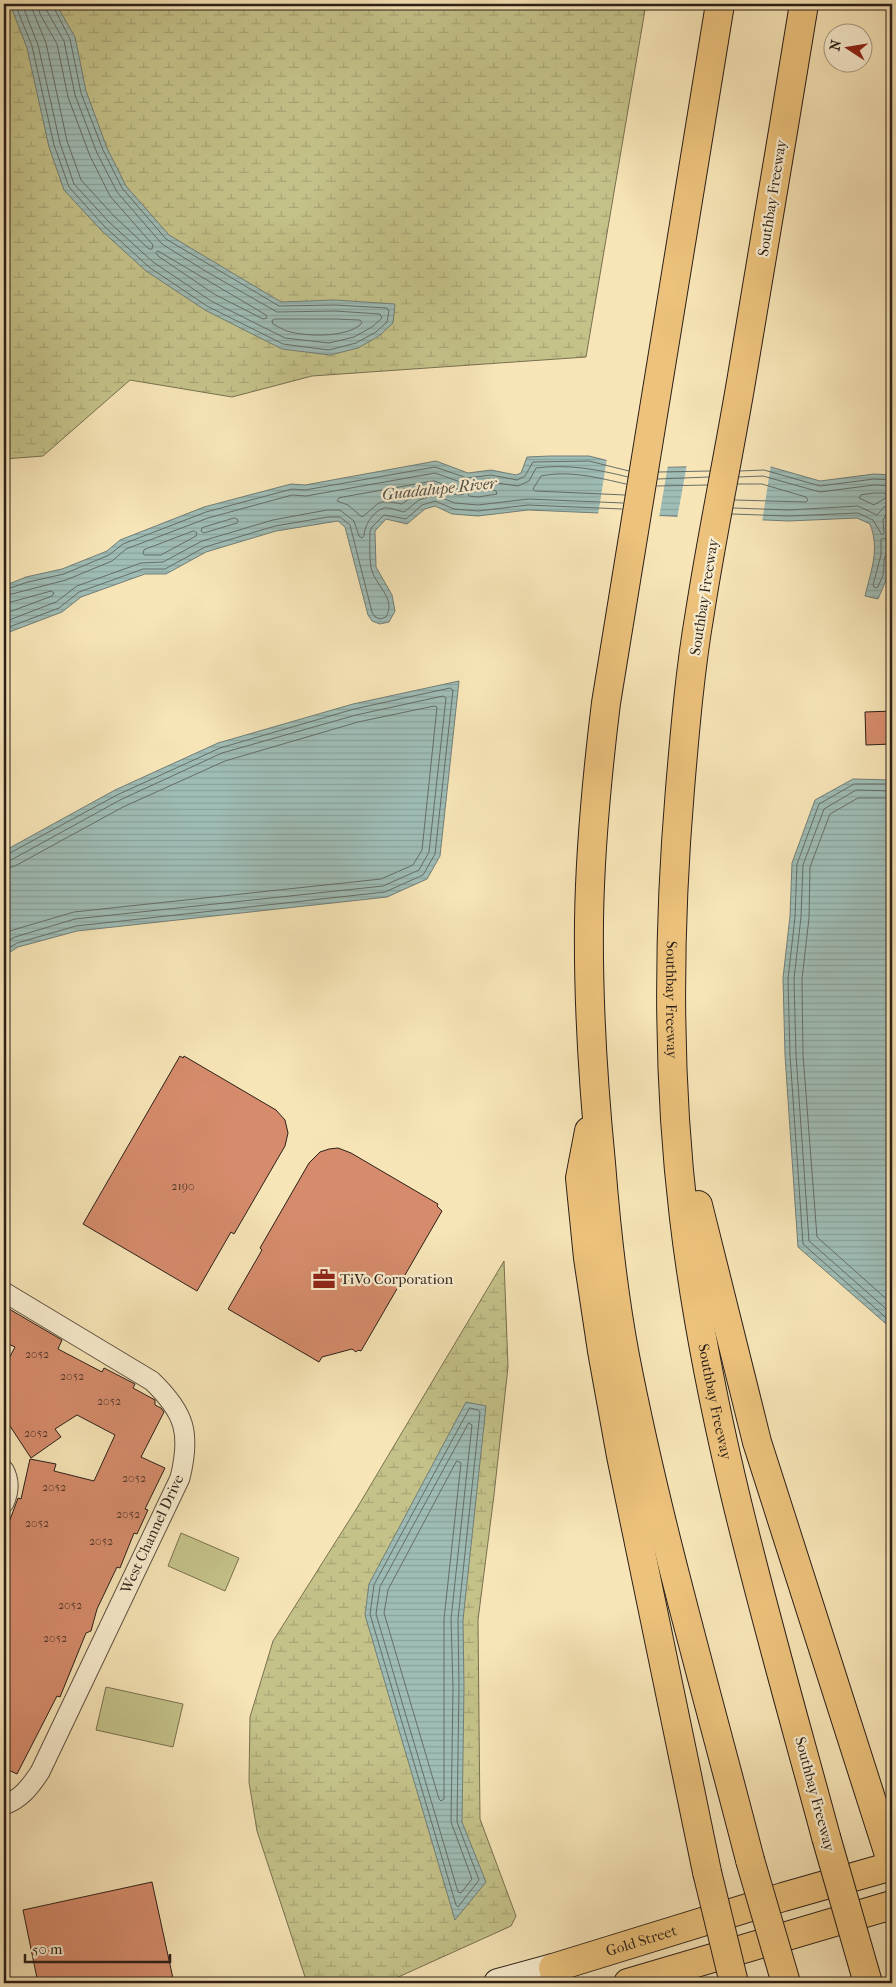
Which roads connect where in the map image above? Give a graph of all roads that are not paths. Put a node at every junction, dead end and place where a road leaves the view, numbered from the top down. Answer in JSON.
{"nodes":[{"id":1,"x":804,"y":4,"type":"edge"},
{"id":2,"x":718,"y":12,"type":"edge"},
{"id":3,"x":674,"y":1098,"type":"junction"},
{"id":4,"x":595,"y":1100,"type":"junction"},
{"id":5,"x":4,"y":1292,"type":"edge"},
{"id":6,"x":4,"y":1470,"type":"edge"},
{"id":7,"x":4,"y":1503,"type":"edge"},
{"id":8,"x":4,"y":1806,"type":"edge"},
{"id":9,"x":892,"y":1865,"type":"edge"},
{"id":10,"x":892,"y":1905,"type":"edge"},
{"id":11,"x":555,"y":1976,"type":"edge"},
{"id":12,"x":498,"y":1983,"type":"edge"},
{"id":13,"x":628,"y":1983,"type":"edge"},
{"id":14,"x":734,"y":1983,"type":"edge"},
{"id":15,"x":786,"y":1983,"type":"edge"},
{"id":16,"x":868,"y":1983,"type":"edge"}],
"edges":[{"from":1,"to":3,"type":"main road","name":"Southbay Freeway"},
{"from":2,"to":4,"type":"main road"},
{"from":3,"to":9,"type":"main road"},
{"from":3,"to":16,"type":"main road","name":"Southbay Freeway","bridge":true},
{"from":4,"to":14,"type":"main road","bridge":true},
{"from":4,"to":15,"type":"main road","bridge":true},
{"from":5,"to":8,"type":"street","name":"West Channel Drive"},
{"from":6,"to":7,"type":"street"},
{"from":9,"to":11,"type":"main road","name":"Gold Street"},
{"from":10,"to":13,"type":"main road"},
{"from":11,"to":12,"type":"main road","name":"Gold Street"}]}
